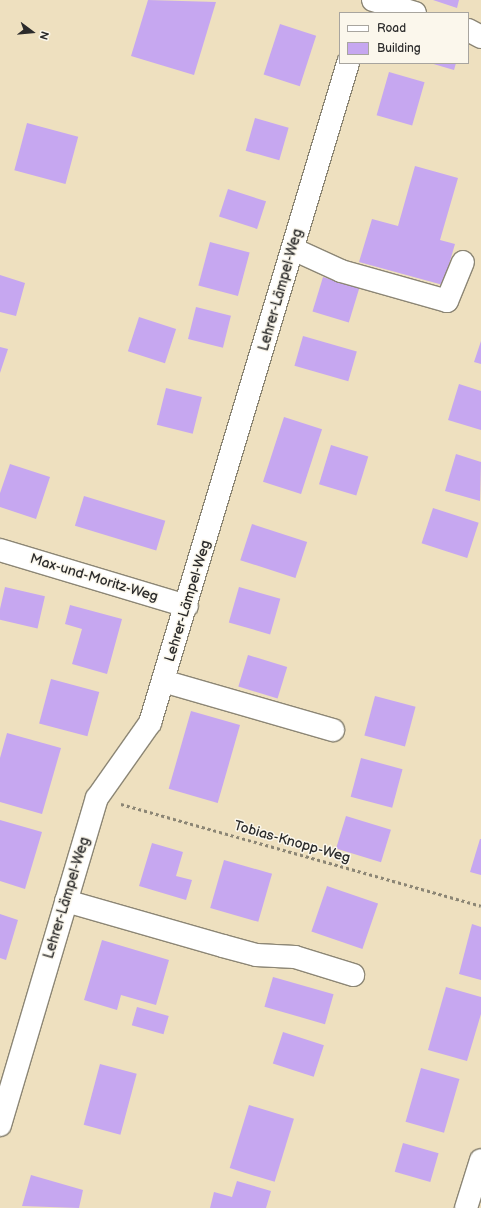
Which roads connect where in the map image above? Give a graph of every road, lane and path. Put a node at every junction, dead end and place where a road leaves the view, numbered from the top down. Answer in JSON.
{"nodes":[{"id":1,"x":366,"y":0,"type":"edge"},
{"id":2,"x":373,"y":0,"type":"edge"},
{"id":3,"x":362,"y":12,"type":"edge"},
{"id":4,"x":412,"y":12,"type":"edge"},
{"id":5,"x":469,"y":31,"type":"edge"},
{"id":6,"x":481,"y":37,"type":"edge"},
{"id":7,"x":348,"y":64,"type":"edge"},
{"id":8,"x":293,"y":249,"type":"junction"},
{"id":9,"x":463,"y":262,"type":"dead end"},
{"id":10,"x":0,"y":550,"type":"edge"},
{"id":11,"x":187,"y":606,"type":"junction"},
{"id":12,"x":163,"y":681,"type":"junction"},
{"id":13,"x":333,"y":730,"type":"dead end"},
{"id":14,"x":97,"y":798,"type":"junction"},
{"id":15,"x":481,"y":906,"type":"edge"},
{"id":16,"x":65,"y":907,"type":"junction"},
{"id":17,"x":243,"y":965,"type":"dead end"},
{"id":18,"x":353,"y":975,"type":"dead end"},
{"id":19,"x":0,"y":1125,"type":"edge"},
{"id":20,"x":481,"y":1160,"type":"edge"},
{"id":21,"x":466,"y":1208,"type":"edge"}],
"edges":[{"from":1,"to":3,"type":"street"},
{"from":2,"to":4,"type":"street"},
{"from":5,"to":6,"type":"street"},
{"from":7,"to":8,"type":"street","name":"Lehrer-Lämpel-Weg"},
{"from":8,"to":9,"type":"street"},
{"from":8,"to":11,"type":"street","name":"Lehrer-Lämpel-Weg"},
{"from":10,"to":11,"type":"street","name":"Max-und-Moritz-Weg"},
{"from":11,"to":12,"type":"street","name":"Lehrer-Lämpel-Weg"},
{"from":12,"to":13,"type":"street"},
{"from":12,"to":14,"type":"street","name":"Lehrer-Lämpel-Weg"},
{"from":14,"to":15,"type":"path","name":"Tobias-Knopp-Weg"},
{"from":14,"to":16,"type":"street","name":"Lehrer-Lämpel-Weg"},
{"from":16,"to":17,"type":"street"},
{"from":16,"to":18,"type":"street"},
{"from":16,"to":19,"type":"street","name":"Lehrer-Lämpel-Weg"},
{"from":20,"to":21,"type":"street"}]}
